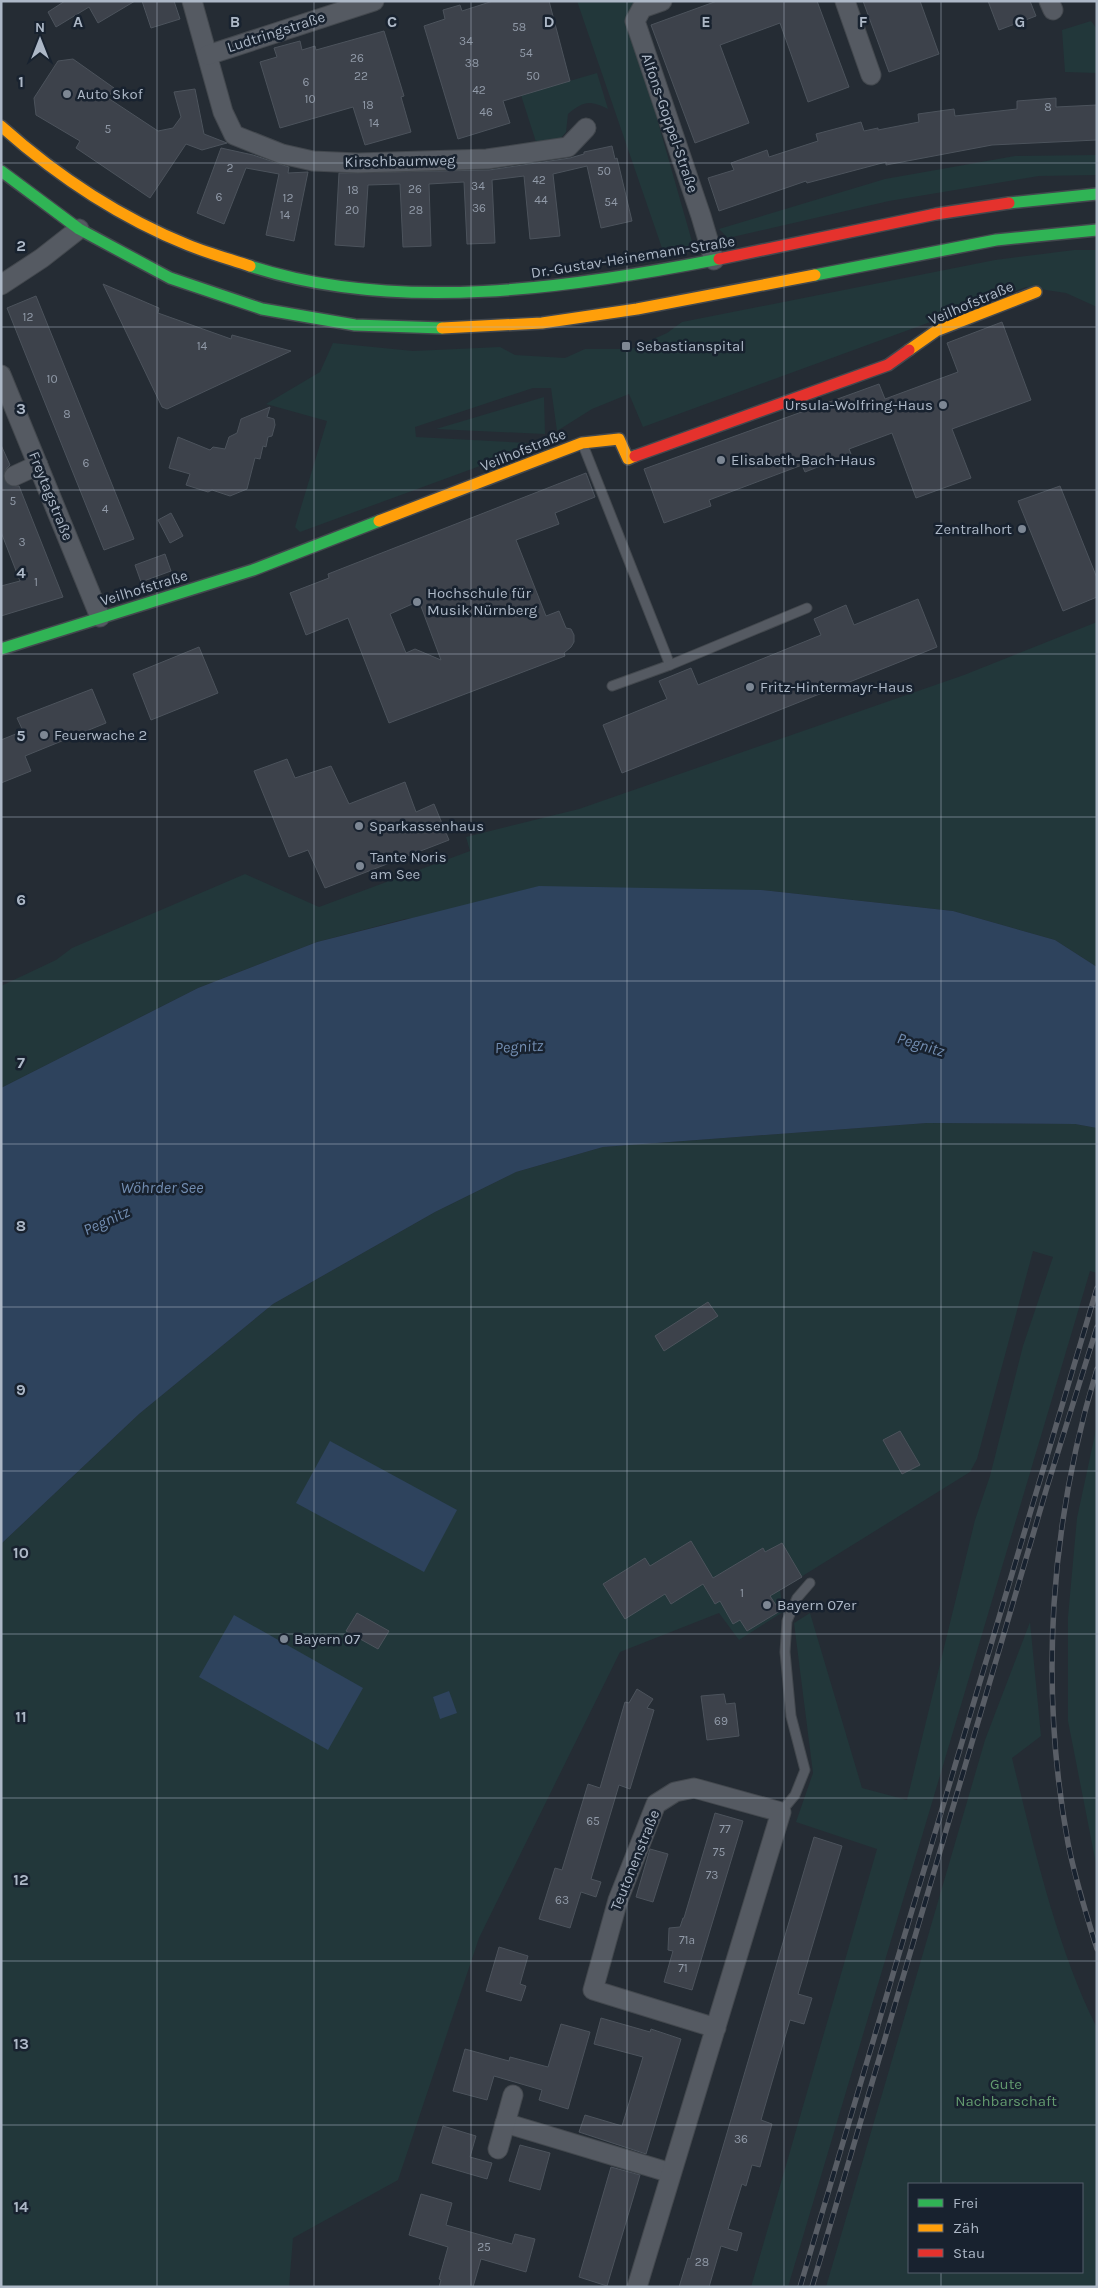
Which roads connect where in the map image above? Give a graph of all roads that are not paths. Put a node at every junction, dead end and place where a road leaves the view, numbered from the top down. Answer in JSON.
{"nodes":[{"id":1,"x":192,"y":1,"type":"edge"},
{"id":2,"x":374,"y":1,"type":"edge"},
{"id":3,"x":662,"y":1,"type":"edge"},
{"id":4,"x":844,"y":1,"type":"edge"},
{"id":5,"x":208,"y":54,"type":"junction"},
{"id":6,"x":871,"y":76,"type":"dead end"},
{"id":7,"x":1,"y":126,"type":"edge"},
{"id":8,"x":586,"y":128,"type":"dead end"},
{"id":9,"x":1,"y":171,"type":"edge"},
{"id":10,"x":1097,"y":194,"type":"edge"},
{"id":11,"x":79,"y":229,"type":"junction"},
{"id":12,"x":103,"y":230,"type":"dead end"},
{"id":13,"x":1097,"y":230,"type":"edge"},
{"id":14,"x":150,"y":240,"type":"dead end"},
{"id":15,"x":179,"y":242,"type":"junction"},
{"id":16,"x":714,"y":260,"type":"junction"},
{"id":17,"x":1,"y":285,"type":"edge"},
{"id":18,"x":1036,"y":292,"type":"dead end"},
{"id":19,"x":1,"y":375,"type":"edge"},
{"id":20,"x":582,"y":442,"type":"junction"},
{"id":21,"x":38,"y":465,"type":"junction"},
{"id":22,"x":14,"y":476,"type":"tunnel mouth"},
{"id":23,"x":807,"y":608,"type":"dead end"},
{"id":24,"x":100,"y":617,"type":"junction"},
{"id":25,"x":1,"y":649,"type":"edge"},
{"id":26,"x":670,"y":665,"type":"junction"},
{"id":27,"x":612,"y":686,"type":"dead end"},
{"id":28,"x":810,"y":1583,"type":"dead end"},
{"id":29,"x":781,"y":1812,"type":"junction"},
{"id":30,"x":716,"y":2028,"type":"junction"},
{"id":31,"x":513,"y":2094,"type":"dead end"},
{"id":32,"x":505,"y":2123,"type":"junction"},
{"id":33,"x":498,"y":2149,"type":"dead end"},
{"id":34,"x":671,"y":2173,"type":"junction"},
{"id":35,"x":637,"y":2287,"type":"edge"}],
"edges":[{"from":1,"to":5,"type":"street","name":"Kirschbaumweg"},
{"from":2,"to":5,"type":"street","name":"Ludtringstraße"},
{"from":3,"to":16,"type":"street","name":"Alfons-Goppel-Straße"},
{"from":4,"to":6,"type":"street"},
{"from":5,"to":8,"type":"street","name":"Kirschbaumweg"},
{"from":7,"to":15,"type":"main road","name":"Dr.-Gustav-Heinemann-Straße"},
{"from":9,"to":11,"type":"main road"},
{"from":10,"to":16,"type":"main road","name":"Dr.-Gustav-Heinemann-Straße"},
{"from":11,"to":12,"type":"main road"},
{"from":11,"to":13,"type":"main road"},
{"from":11,"to":17,"type":"street"},
{"from":14,"to":15,"type":"main road"},
{"from":15,"to":16,"type":"main road","name":"Dr.-Gustav-Heinemann-Straße"},
{"from":18,"to":20,"type":"main road","name":"Veilhofstraße"},
{"from":19,"to":21,"type":"street","name":"Freytagstraße"},
{"from":20,"to":24,"type":"main road","name":"Veilhofstraße"},
{"from":20,"to":26,"type":"lane"},
{"from":21,"to":22,"type":"street"},
{"from":21,"to":24,"type":"street","name":"Freytagstraße"},
{"from":23,"to":26,"type":"lane"},
{"from":24,"to":25,"type":"main road","name":"Veilhofstraße"},
{"from":26,"to":27,"type":"lane"},
{"from":28,"to":29,"type":"lane"},
{"from":29,"to":30,"type":"street"},
{"from":29,"to":30,"type":"street","name":"Teutonenstraße"},
{"from":30,"to":34,"type":"street"},
{"from":31,"to":32,"type":"street"},
{"from":32,"to":33,"type":"street"},
{"from":32,"to":34,"type":"street"},
{"from":34,"to":35,"type":"street"}]}
